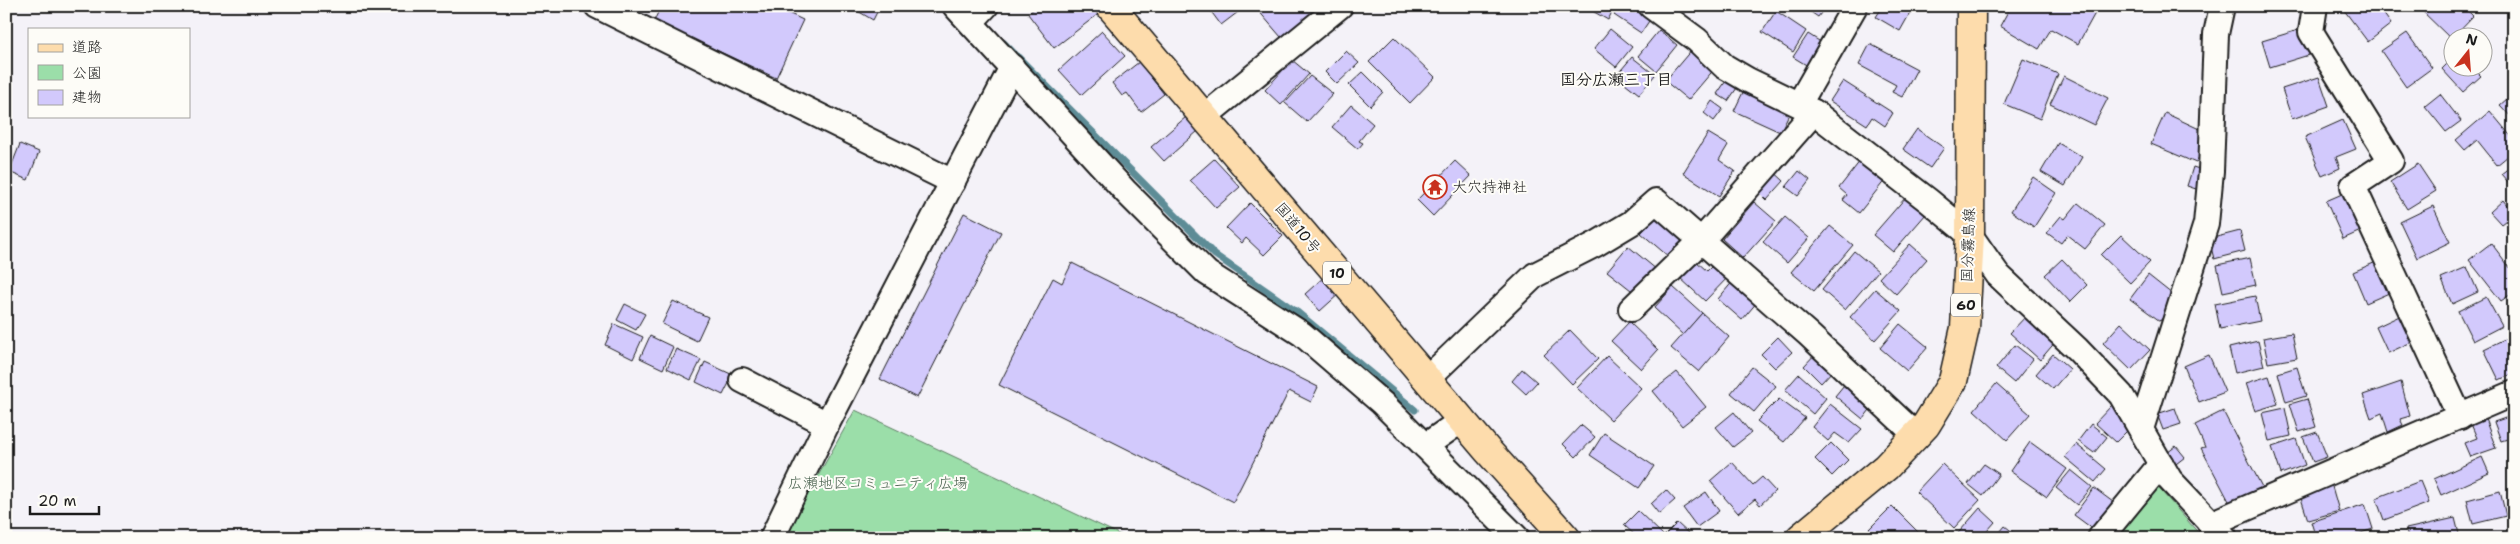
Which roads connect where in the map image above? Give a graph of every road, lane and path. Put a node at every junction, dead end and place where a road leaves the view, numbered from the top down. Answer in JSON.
{"nodes":[{"id":1,"x":597,"y":6,"type":"edge"},
{"id":2,"x":1110,"y":6,"type":"edge"},
{"id":3,"x":1340,"y":6,"type":"edge"},
{"id":4,"x":1650,"y":6,"type":"edge"},
{"id":5,"x":1855,"y":6,"type":"edge"},
{"id":6,"x":1971,"y":6,"type":"edge"},
{"id":7,"x":2222,"y":6,"type":"edge"},
{"id":8,"x":2315,"y":6,"type":"edge"},
{"id":9,"x":971,"y":12,"type":"edge"},
{"id":10,"x":1012,"y":67,"type":"junction"},
{"id":11,"x":1807,"y":108,"type":"junction"},
{"id":12,"x":1204,"y":117,"type":"junction"},
{"id":13,"x":953,"y":182,"type":"junction"},
{"id":14,"x":1970,"y":236,"type":"junction"},
{"id":15,"x":1700,"y":242,"type":"junction"},
{"id":16,"x":1631,"y":309,"type":"dead end"},
{"id":17,"x":1428,"y":378,"type":"junction"},
{"id":18,"x":742,"y":380,"type":"dead end"},
{"id":19,"x":2514,"y":393,"type":"edge"},
{"id":20,"x":2460,"y":417,"type":"junction"},
{"id":21,"x":1462,"y":420,"type":"junction"},
{"id":22,"x":827,"y":424,"type":"junction"},
{"id":23,"x":2141,"y":429,"type":"junction"},
{"id":24,"x":1916,"y":435,"type":"junction"},
{"id":25,"x":1425,"y":446,"type":"junction"},
{"id":26,"x":2161,"y":464,"type":"junction"},
{"id":27,"x":2217,"y":531,"type":"edge"},
{"id":28,"x":772,"y":538,"type":"edge"},
{"id":29,"x":1517,"y":538,"type":"edge"},
{"id":30,"x":1566,"y":538,"type":"edge"},
{"id":31,"x":1800,"y":538,"type":"edge"},
{"id":32,"x":2100,"y":538,"type":"edge"}],
"edges":[{"from":1,"to":13,"type":"street"},
{"from":2,"to":12,"type":"main road","name":"国道10号","number":"10"},
{"from":3,"to":12,"type":"street"},
{"from":4,"to":11,"type":"street"},
{"from":5,"to":11,"type":"street"},
{"from":6,"to":14,"type":"main road","name":"国分霧島線","number":"60"},
{"from":7,"to":23,"type":"street"},
{"from":8,"to":20,"type":"street"},
{"from":9,"to":10,"type":"street"},
{"from":10,"to":13,"type":"street"},
{"from":10,"to":25,"type":"street"},
{"from":11,"to":14,"type":"street"},
{"from":11,"to":15,"type":"street"},
{"from":12,"to":17,"type":"main road","name":"国道10号","number":"10"},
{"from":13,"to":22,"type":"street"},
{"from":14,"to":23,"type":"street"},
{"from":14,"to":24,"type":"main road","name":"国分霧島線","number":"60"},
{"from":15,"to":16,"type":"street"},
{"from":15,"to":17,"type":"street"},
{"from":15,"to":24,"type":"street"},
{"from":17,"to":21,"type":"main road","name":"国道10号","number":"10"},
{"from":18,"to":22,"type":"street"},
{"from":19,"to":20,"type":"street"},
{"from":20,"to":27,"type":"street"},
{"from":21,"to":25,"type":"street"},
{"from":21,"to":30,"type":"main road","name":"国道10号","number":"10"},
{"from":22,"to":28,"type":"street"},
{"from":23,"to":26,"type":"street"},
{"from":24,"to":31,"type":"main road","name":"国分霧島線","number":"60"},
{"from":25,"to":29,"type":"street"},
{"from":26,"to":27,"type":"street"},
{"from":26,"to":32,"type":"street"}]}
